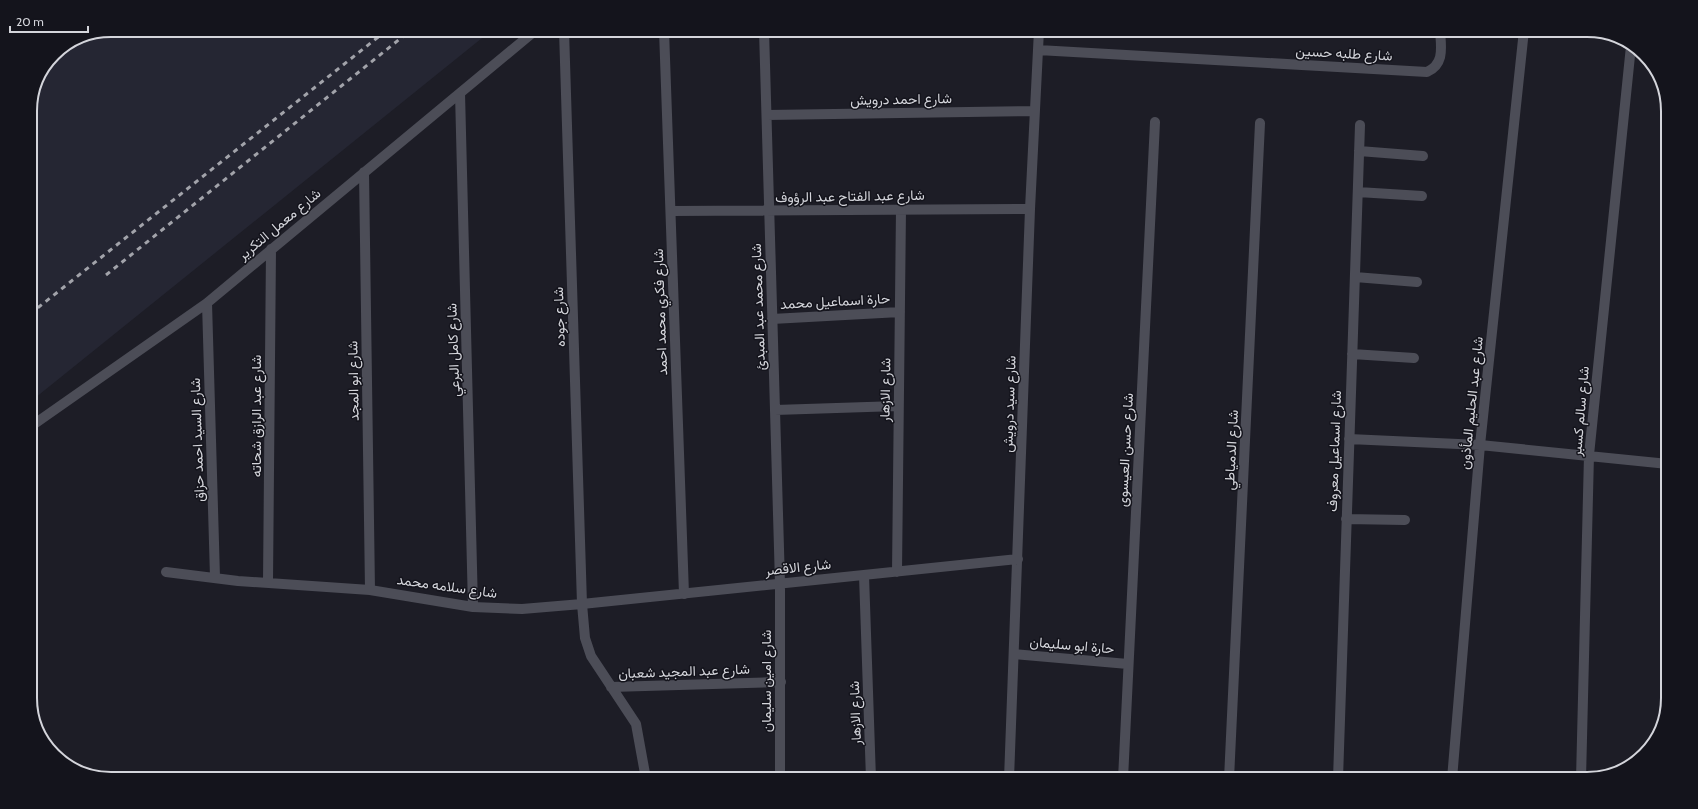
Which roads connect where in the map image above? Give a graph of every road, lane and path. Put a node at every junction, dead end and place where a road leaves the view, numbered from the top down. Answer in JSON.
{"nodes":[{"id":1,"x":528,"y":37,"type":"edge"},
{"id":2,"x":564,"y":37,"type":"edge"},
{"id":3,"x":664,"y":37,"type":"edge"},
{"id":4,"x":764,"y":37,"type":"edge"},
{"id":5,"x":1039,"y":37,"type":"edge"},
{"id":6,"x":1440,"y":37,"type":"edge"},
{"id":7,"x":1523,"y":37,"type":"edge"},
{"id":8,"x":1038,"y":50,"type":"junction"},
{"id":9,"x":1630,"y":51,"type":"edge"},
{"id":10,"x":460,"y":93,"type":"junction"},
{"id":11,"x":1035,"y":111,"type":"junction"},
{"id":12,"x":767,"y":115,"type":"junction"},
{"id":13,"x":1154,"y":122,"type":"dead end"},
{"id":14,"x":1260,"y":123,"type":"dead end"},
{"id":15,"x":1360,"y":125,"type":"dead end"},
{"id":16,"x":1359,"y":151,"type":"junction"},
{"id":17,"x":1424,"y":156,"type":"dead end"},
{"id":18,"x":364,"y":172,"type":"junction"},
{"id":19,"x":1358,"y":192,"type":"junction"},
{"id":20,"x":1422,"y":196,"type":"dead end"},
{"id":21,"x":901,"y":209,"type":"junction"},
{"id":22,"x":1030,"y":209,"type":"junction"},
{"id":23,"x":671,"y":210,"type":"junction"},
{"id":24,"x":769,"y":211,"type":"junction"},
{"id":25,"x":271,"y":249,"type":"junction"},
{"id":26,"x":1355,"y":277,"type":"junction"},
{"id":27,"x":1417,"y":282,"type":"dead end"},
{"id":28,"x":207,"y":302,"type":"junction"},
{"id":29,"x":900,"y":312,"type":"junction"},
{"id":30,"x":772,"y":318,"type":"junction"},
{"id":31,"x":1352,"y":354,"type":"junction"},
{"id":32,"x":1414,"y":358,"type":"dead end"},
{"id":33,"x":898,"y":406,"type":"junction"},
{"id":34,"x":775,"y":410,"type":"junction"},
{"id":35,"x":37,"y":421,"type":"edge"},
{"id":36,"x":1349,"y":439,"type":"junction"},
{"id":37,"x":1480,"y":445,"type":"junction"},
{"id":38,"x":1589,"y":455,"type":"junction"},
{"id":39,"x":1661,"y":463,"type":"edge"},
{"id":40,"x":1346,"y":519,"type":"junction"},
{"id":41,"x":1406,"y":520,"type":"dead end"},
{"id":42,"x":1018,"y":559,"type":"junction"},
{"id":43,"x":166,"y":572,"type":"dead end"},
{"id":44,"x":897,"y":572,"type":"junction"},
{"id":45,"x":864,"y":575,"type":"junction"},
{"id":46,"x":215,"y":577,"type":"junction"},
{"id":47,"x":268,"y":582,"type":"junction"},
{"id":48,"x":780,"y":583,"type":"junction"},
{"id":49,"x":370,"y":590,"type":"junction"},
{"id":50,"x":684,"y":594,"type":"junction"},
{"id":51,"x":582,"y":604,"type":"junction"},
{"id":52,"x":474,"y":607,"type":"junction"},
{"id":53,"x":1014,"y":654,"type":"junction"},
{"id":54,"x":1128,"y":664,"type":"junction"},
{"id":55,"x":781,"y":682,"type":"junction"},
{"id":56,"x":611,"y":687,"type":"junction"},
{"id":57,"x":645,"y":772,"type":"edge"},
{"id":58,"x":780,"y":772,"type":"edge"},
{"id":59,"x":871,"y":772,"type":"edge"},
{"id":60,"x":1009,"y":772,"type":"edge"},
{"id":61,"x":1123,"y":772,"type":"edge"},
{"id":62,"x":1229,"y":772,"type":"edge"},
{"id":63,"x":1338,"y":772,"type":"edge"},
{"id":64,"x":1453,"y":772,"type":"edge"},
{"id":65,"x":1581,"y":772,"type":"edge"}],
"edges":[{"from":1,"to":10,"type":"street","name":"شارع معمل التكرير"},
{"from":2,"to":51,"type":"street","name":"شارع جوده"},
{"from":3,"to":23,"type":"street","name":"شارع فكري محمد احمد"},
{"from":4,"to":12,"type":"street","name":"شارع محمد عبد المبدئ"},
{"from":5,"to":8,"type":"street","name":"شارع سيد درويش"},
{"from":6,"to":8,"type":"street","name":"شارع طلبه حسين"},
{"from":7,"to":37,"type":"street","name":"شارع عبد الحليم المأذون"},
{"from":8,"to":11,"type":"street","name":"شارع سيد درويش"},
{"from":9,"to":38,"type":"street","name":"شارع سالم كسبر"},
{"from":10,"to":18,"type":"street","name":"شارع معمل التكرير"},
{"from":10,"to":52,"type":"street","name":"شارع كامل البرعي"},
{"from":11,"to":12,"type":"street","name":"شارع احمد درويش"},
{"from":11,"to":22,"type":"street","name":"شارع سيد درويش"},
{"from":12,"to":24,"type":"street","name":"شارع محمد عبد المبدئ"},
{"from":13,"to":54,"type":"street","name":"شارع حسن العيسوى"},
{"from":14,"to":62,"type":"street","name":"شارع الدمياطي"},
{"from":15,"to":16,"type":"street","name":"شارع اسماعيل معروف"},
{"from":16,"to":17,"type":"street"},
{"from":16,"to":19,"type":"street","name":"شارع اسماعيل معروف"},
{"from":18,"to":25,"type":"street","name":"شارع معمل التكرير"},
{"from":18,"to":49,"type":"street","name":"شارع ابو المجد"},
{"from":19,"to":20,"type":"street"},
{"from":19,"to":26,"type":"street","name":"شارع اسماعيل معروف"},
{"from":21,"to":22,"type":"street","name":"شارع عبد الفتاح عبد الرؤوف"},
{"from":21,"to":24,"type":"street","name":"شارع عبد الفتاح عبد الرؤوف"},
{"from":21,"to":29,"type":"street","name":"شارع الازهار"},
{"from":22,"to":42,"type":"street","name":"شارع سيد درويش"},
{"from":23,"to":24,"type":"street","name":"شارع عبد الفتاح عبد الرؤوف"},
{"from":23,"to":50,"type":"street","name":"شارع فكري محمد احمد"},
{"from":24,"to":30,"type":"street","name":"شارع محمد عبد المبدئ"},
{"from":25,"to":28,"type":"street","name":"شارع معمل التكرير"},
{"from":25,"to":47,"type":"street","name":"شارع عبد الرازق شحاته"},
{"from":26,"to":27,"type":"street"},
{"from":26,"to":31,"type":"street","name":"شارع اسماعيل معروف"},
{"from":28,"to":35,"type":"street","name":"شارع معمل التكرير"},
{"from":28,"to":46,"type":"street","name":"شارع السيد احمد حزاق"},
{"from":29,"to":30,"type":"street","name":"حارة اسماعيل محمد"},
{"from":29,"to":33,"type":"street","name":"شارع الازهار"},
{"from":30,"to":34,"type":"street","name":"شارع محمد عبد المبدئ"},
{"from":31,"to":32,"type":"street"},
{"from":31,"to":36,"type":"street","name":"شارع اسماعيل معروف"},
{"from":33,"to":34,"type":"street"},
{"from":33,"to":44,"type":"street","name":"شارع الازهار"},
{"from":34,"to":48,"type":"street","name":"شارع محمد عبد المبدئ"},
{"from":36,"to":37,"type":"street"},
{"from":36,"to":40,"type":"street","name":"شارع اسماعيل معروف"},
{"from":37,"to":38,"type":"street"},
{"from":37,"to":64,"type":"street","name":"شارع عبد الحليم المأذون"},
{"from":38,"to":39,"type":"street"},
{"from":38,"to":65,"type":"street","name":"شارع سالم كسبر"},
{"from":40,"to":41,"type":"street"},
{"from":40,"to":63,"type":"street","name":"شارع اسماعيل معروف"},
{"from":42,"to":44,"type":"street","name":"شارع الاقصر"},
{"from":42,"to":53,"type":"street","name":"شارع سيد درويش"},
{"from":43,"to":46,"type":"street","name":"شارع سلامه محمد"},
{"from":44,"to":45,"type":"street","name":"شارع الاقصر"},
{"from":45,"to":48,"type":"street","name":"شارع الاقصر"},
{"from":45,"to":59,"type":"street","name":"شارع الازهار"},
{"from":46,"to":47,"type":"street","name":"شارع سلامه محمد"},
{"from":47,"to":49,"type":"street","name":"شارع سلامه محمد"},
{"from":48,"to":50,"type":"street","name":"شارع الاقصر"},
{"from":48,"to":55,"type":"street","name":"شارع امين سليمان"},
{"from":49,"to":52,"type":"street","name":"شارع سلامه محمد"},
{"from":50,"to":51,"type":"street","name":"شارع الاقصر"},
{"from":51,"to":52,"type":"street","name":"شارع سلامه محمد"},
{"from":51,"to":56,"type":"street"},
{"from":53,"to":54,"type":"street","name":"حارة ابو سليمان"},
{"from":53,"to":60,"type":"street","name":"شارع سيد درويش"},
{"from":54,"to":61,"type":"street","name":"شارع حسن العيسوى"},
{"from":55,"to":56,"type":"street","name":"شارع عبد المجيد شعبان"},
{"from":55,"to":58,"type":"street","name":"شارع امين سليمان"},
{"from":56,"to":57,"type":"street"}]}
